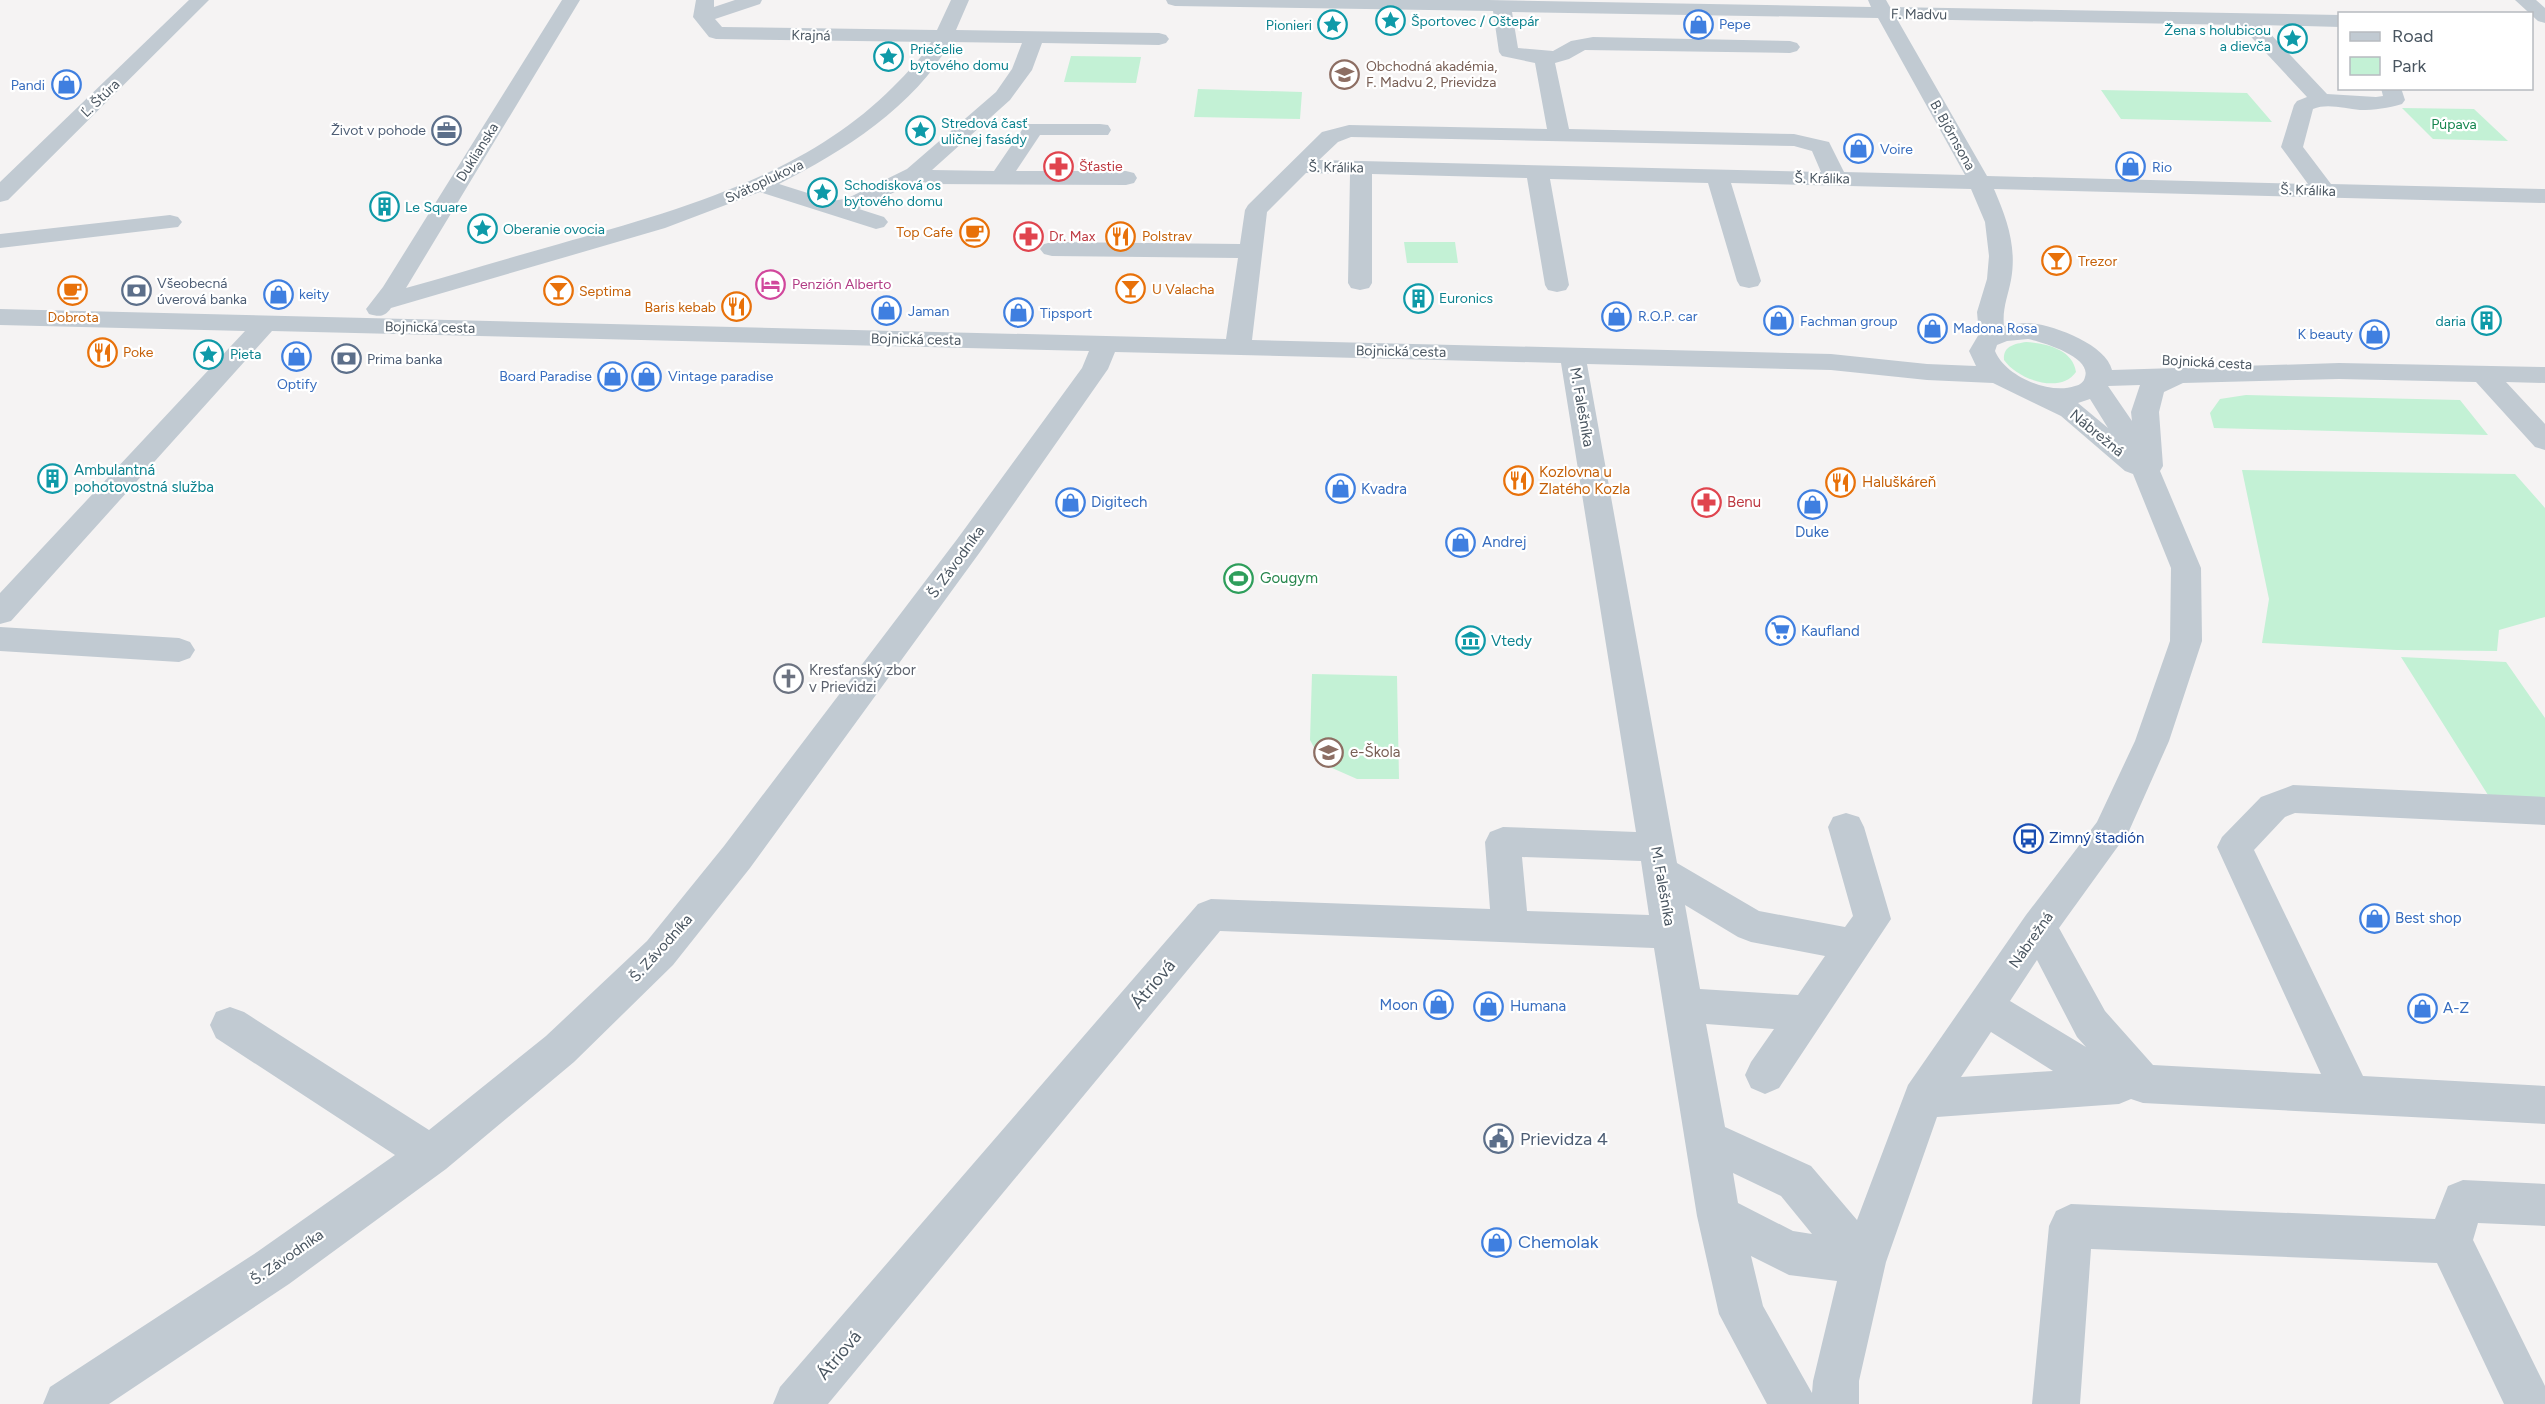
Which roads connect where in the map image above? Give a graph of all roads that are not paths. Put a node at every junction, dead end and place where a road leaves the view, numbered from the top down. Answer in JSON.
{"nodes":[{"id":1,"x":200,"y":0,"type":"edge"},
{"id":2,"x":571,"y":0,"type":"edge"},
{"id":3,"x":753,"y":0,"type":"edge"},
{"id":4,"x":960,"y":0,"type":"edge"},
{"id":5,"x":1175,"y":0,"type":"edge"},
{"id":6,"x":1217,"y":0,"type":"edge"},
{"id":7,"x":2278,"y":0,"type":"edge"},
{"id":8,"x":2524,"y":0,"type":"edge"},
{"id":9,"x":1434,"y":2,"type":"edge"},
{"id":10,"x":1504,"y":4,"type":"edge"},
{"id":11,"x":1881,"y":7,"type":"edge"},
{"id":12,"x":704,"y":9,"type":"edge"},
{"id":13,"x":2545,"y":17,"type":"edge"},
{"id":14,"x":2246,"y":20,"type":"junction"},
{"id":15,"x":2298,"y":21,"type":"junction"},
{"id":16,"x":2338,"y":21,"type":"edge"},
{"id":17,"x":943,"y":37,"type":"junction"},
{"id":18,"x":1034,"y":37,"type":"junction"},
{"id":19,"x":1159,"y":39,"type":"dead end"},
{"id":20,"x":1790,"y":46,"type":"dead end"},
{"id":21,"x":1544,"y":57,"type":"junction"},
{"id":22,"x":2392,"y":90,"type":"edge"},
{"id":23,"x":2312,"y":102,"type":"junction"},
{"id":24,"x":1100,"y":130,"type":"dead end"},
{"id":25,"x":1495,"y":134,"type":"junction"},
{"id":26,"x":1559,"y":135,"type":"junction"},
{"id":27,"x":1664,"y":138,"type":"junction"},
{"id":28,"x":1300,"y":166,"type":"junction"},
{"id":29,"x":1361,"y":167,"type":"junction"},
{"id":30,"x":1500,"y":171,"type":"junction"},
{"id":31,"x":1537,"y":171,"type":"junction"},
{"id":32,"x":915,"y":174,"type":"junction"},
{"id":33,"x":1676,"y":174,"type":"junction"},
{"id":34,"x":1717,"y":175,"type":"junction"},
{"id":35,"x":1001,"y":176,"type":"junction"},
{"id":36,"x":1126,"y":178,"type":"dead end"},
{"id":37,"x":1835,"y":178,"type":"junction"},
{"id":38,"x":1979,"y":181,"type":"junction"},
{"id":39,"x":760,"y":186,"type":"junction"},
{"id":40,"x":2324,"y":190,"type":"junction"},
{"id":41,"x":0,"y":195,"type":"edge"},
{"id":42,"x":2545,"y":196,"type":"edge"},
{"id":43,"x":831,"y":208,"type":"junction"},
{"id":44,"x":170,"y":222,"type":"dead end"},
{"id":45,"x":876,"y":222,"type":"dead end"},
{"id":46,"x":0,"y":241,"type":"edge"},
{"id":47,"x":1052,"y":249,"type":"dead end"},
{"id":48,"x":1250,"y":251,"type":"junction"},
{"id":49,"x":503,"y":267,"type":"junction"},
{"id":50,"x":2000,"y":279,"type":"junction"},
{"id":51,"x":1749,"y":281,"type":"dead end"},
{"id":52,"x":1360,"y":283,"type":"dead end"},
{"id":53,"x":1557,"y":285,"type":"dead end"},
{"id":54,"x":383,"y":303,"type":"junction"},
{"id":55,"x":0,"y":317,"type":"edge"},
{"id":56,"x":266,"y":323,"type":"junction"},
{"id":57,"x":365,"y":326,"type":"junction"},
{"id":58,"x":432,"y":327,"type":"junction"},
{"id":59,"x":1988,"y":343,"type":"junction"},
{"id":60,"x":2070,"y":343,"type":"junction"},
{"id":61,"x":1105,"y":344,"type":"junction"},
{"id":62,"x":1238,"y":347,"type":"junction"},
{"id":63,"x":1573,"y":356,"type":"junction"},
{"id":64,"x":1831,"y":362,"type":"junction"},
{"id":65,"x":2339,"y":371,"type":"junction"},
{"id":66,"x":2484,"y":374,"type":"junction"},
{"id":67,"x":1996,"y":375,"type":"junction"},
{"id":68,"x":2180,"y":375,"type":"junction"},
{"id":69,"x":2545,"y":375,"type":"edge"},
{"id":70,"x":2096,"y":382,"type":"junction"},
{"id":71,"x":2041,"y":394,"type":"junction"},
{"id":72,"x":2545,"y":441,"type":"edge"},
{"id":73,"x":2150,"y":477,"type":"junction"},
{"id":74,"x":0,"y":613,"type":"edge"},
{"id":75,"x":0,"y":639,"type":"edge"},
{"id":76,"x":178,"y":651,"type":"dead end"},
{"id":77,"x":2545,"y":811,"type":"edge"},
{"id":78,"x":1846,"y":827,"type":"dead end"},
{"id":79,"x":1659,"y":859,"type":"junction"},
{"id":80,"x":1510,"y":926,"type":"junction"},
{"id":81,"x":2039,"y":926,"type":"junction"},
{"id":82,"x":1671,"y":932,"type":"junction"},
{"id":83,"x":1854,"y":945,"type":"junction"},
{"id":84,"x":1683,"y":1005,"type":"junction"},
{"id":85,"x":1985,"y":1007,"type":"junction"},
{"id":86,"x":1808,"y":1013,"type":"junction"},
{"id":87,"x":230,"y":1024,"type":"dead end"},
{"id":88,"x":1765,"y":1075,"type":"dead end"},
{"id":89,"x":2143,"y":1084,"type":"junction"},
{"id":90,"x":2351,"y":1095,"type":"junction"},
{"id":91,"x":1923,"y":1099,"type":"junction"},
{"id":92,"x":2545,"y":1105,"type":"edge"},
{"id":93,"x":1706,"y":1139,"type":"junction"},
{"id":94,"x":431,"y":1155,"type":"junction"},
{"id":95,"x":2545,"y":1205,"type":"edge"},
{"id":96,"x":1719,"y":1216,"type":"junction"},
{"id":97,"x":2450,"y":1242,"type":"junction"},
{"id":98,"x":1864,"y":1262,"type":"junction"},
{"id":99,"x":67,"y":1404,"type":"edge"},
{"id":100,"x":797,"y":1404,"type":"edge"},
{"id":101,"x":1793,"y":1404,"type":"edge"},
{"id":102,"x":1835,"y":1404,"type":"edge"},
{"id":103,"x":2056,"y":1404,"type":"edge"},
{"id":104,"x":2529,"y":1404,"type":"edge"}],
"edges":[{"from":1,"to":41,"type":"street","name":"Ľ. Štúra"},
{"from":2,"to":54,"type":"street","name":"Duklianska"},
{"from":3,"to":12,"type":"street"},
{"from":4,"to":17,"type":"street","name":"Svätoplukova"},
{"from":5,"to":6,"type":"street","name":"F. Madvu"},
{"from":6,"to":9,"type":"street","name":"F. Madvu"},
{"from":7,"to":15,"type":"street"},
{"from":8,"to":13,"type":"street"},
{"from":9,"to":10,"type":"street","name":"F. Madvu"},
{"from":10,"to":11,"type":"street","name":"F. Madvu"},
{"from":10,"to":21,"type":"street"},
{"from":11,"to":14,"type":"street","name":"F. Madvu"},
{"from":11,"to":38,"type":"street","name":"B. Bjőrnsona"},
{"from":12,"to":17,"type":"street","name":"Krajná"},
{"from":14,"to":15,"type":"street","name":"F. Madvu"},
{"from":14,"to":23,"type":"street"},
{"from":15,"to":16,"type":"street","name":"F. Madvu"},
{"from":17,"to":18,"type":"street","name":"Krajná"},
{"from":17,"to":39,"type":"street","name":"Svätoplukova"},
{"from":18,"to":19,"type":"street","name":"Krajná"},
{"from":18,"to":32,"type":"street"},
{"from":20,"to":21,"type":"street"},
{"from":21,"to":26,"type":"street"},
{"from":22,"to":23,"type":"street"},
{"from":23,"to":40,"type":"street"},
{"from":24,"to":35,"type":"street"},
{"from":25,"to":26,"type":"street"},
{"from":25,"to":28,"type":"street"},
{"from":25,"to":30,"type":"street"},
{"from":26,"to":27,"type":"street"},
{"from":27,"to":33,"type":"street"},
{"from":27,"to":37,"type":"street"},
{"from":28,"to":29,"type":"street","name":"Š. Králika"},
{"from":28,"to":48,"type":"street","name":"Š. Králika"},
{"from":29,"to":30,"type":"street","name":"Š. Králika"},
{"from":29,"to":52,"type":"street"},
{"from":30,"to":31,"type":"street","name":"Š. Králika"},
{"from":31,"to":33,"type":"street","name":"Š. Králika"},
{"from":31,"to":53,"type":"street"},
{"from":32,"to":35,"type":"street"},
{"from":32,"to":43,"type":"street"},
{"from":33,"to":34,"type":"street","name":"Š. Králika"},
{"from":34,"to":37,"type":"street","name":"Š. Králika"},
{"from":34,"to":51,"type":"street"},
{"from":35,"to":36,"type":"street"},
{"from":37,"to":38,"type":"street","name":"Š. Králika"},
{"from":38,"to":40,"type":"street","name":"Š. Králika"},
{"from":38,"to":50,"type":"street","name":"B. Bjőrnsona"},
{"from":39,"to":43,"type":"street"},
{"from":39,"to":49,"type":"street","name":"Svätoplukova"},
{"from":40,"to":42,"type":"street","name":"Š. Králika"},
{"from":43,"to":45,"type":"street"},
{"from":44,"to":46,"type":"street"},
{"from":47,"to":48,"type":"street"},
{"from":48,"to":62,"type":"street","name":"Š. Králika"},
{"from":49,"to":54,"type":"street","name":"Svätoplukova"},
{"from":49,"to":58,"type":"street","name":"Svätoplukova"},
{"from":50,"to":59,"type":"street","name":"B. Bjőrnsona"},
{"from":50,"to":60,"type":"street"},
{"from":54,"to":57,"type":"street"},
{"from":55,"to":56,"type":"street","name":"Bojnická cesta"},
{"from":56,"to":57,"type":"street","name":"Bojnická cesta"},
{"from":56,"to":74,"type":"street"},
{"from":57,"to":58,"type":"street","name":"Bojnická cesta"},
{"from":58,"to":61,"type":"street","name":"Bojnická cesta"},
{"from":59,"to":60,"type":"street","name":"Bojnická cesta"},
{"from":59,"to":64,"type":"street","name":"Bojnická cesta"},
{"from":59,"to":67,"type":"street"},
{"from":60,"to":65,"type":"street","name":"Bojnická cesta"},
{"from":60,"to":70,"type":"street"},
{"from":61,"to":62,"type":"street","name":"Bojnická cesta"},
{"from":61,"to":94,"type":"street","name":"Š. Závodníka"},
{"from":62,"to":63,"type":"street","name":"Bojnická cesta"},
{"from":63,"to":64,"type":"street","name":"Bojnická cesta"},
{"from":63,"to":79,"type":"street","name":"M. Falešníka"},
{"from":64,"to":67,"type":"street","name":"Bojnická cesta"},
{"from":65,"to":66,"type":"street","name":"Bojnická cesta"},
{"from":65,"to":68,"type":"street","name":"Bojnická cesta"},
{"from":66,"to":69,"type":"street","name":"Bojnická cesta"},
{"from":66,"to":72,"type":"street"},
{"from":67,"to":71,"type":"street","name":"Bojnická cesta"},
{"from":68,"to":70,"type":"street","name":"Bojnická cesta"},
{"from":68,"to":73,"type":"street","name":"Nábrežná"},
{"from":70,"to":71,"type":"street","name":"Bojnická cesta"},
{"from":70,"to":73,"type":"street","name":"Nábrežná"},
{"from":71,"to":73,"type":"street","name":"Nábrežná"},
{"from":73,"to":81,"type":"street","name":"Nábrežná"},
{"from":75,"to":76,"type":"street"},
{"from":77,"to":90,"type":"street"},
{"from":78,"to":83,"type":"street"},
{"from":79,"to":80,"type":"street"},
{"from":79,"to":82,"type":"street","name":"M. Falešníka"},
{"from":79,"to":83,"type":"street"},
{"from":80,"to":82,"type":"street","name":"Átriová"},
{"from":80,"to":100,"type":"street","name":"Átriová"},
{"from":81,"to":85,"type":"street","name":"Nábrežná"},
{"from":81,"to":89,"type":"street"},
{"from":82,"to":84,"type":"street","name":"M. Falešníka"},
{"from":83,"to":86,"type":"street"},
{"from":84,"to":86,"type":"street"},
{"from":84,"to":93,"type":"street","name":"M. Falešníka"},
{"from":85,"to":89,"type":"street"},
{"from":85,"to":91,"type":"street","name":"Nábrežná"},
{"from":86,"to":88,"type":"street"},
{"from":87,"to":94,"type":"street"},
{"from":89,"to":90,"type":"street"},
{"from":89,"to":91,"type":"street"},
{"from":90,"to":92,"type":"street"},
{"from":91,"to":98,"type":"street","name":"Nábrežná"},
{"from":93,"to":96,"type":"street","name":"M. Falešníka"},
{"from":93,"to":98,"type":"street"},
{"from":94,"to":99,"type":"street","name":"Š. Závodníka"},
{"from":95,"to":97,"type":"street"},
{"from":96,"to":98,"type":"street"},
{"from":96,"to":101,"type":"street","name":"M. Falešníka"},
{"from":97,"to":103,"type":"street"},
{"from":97,"to":104,"type":"street"},
{"from":98,"to":102,"type":"street","name":"Nábrežná"}]}
